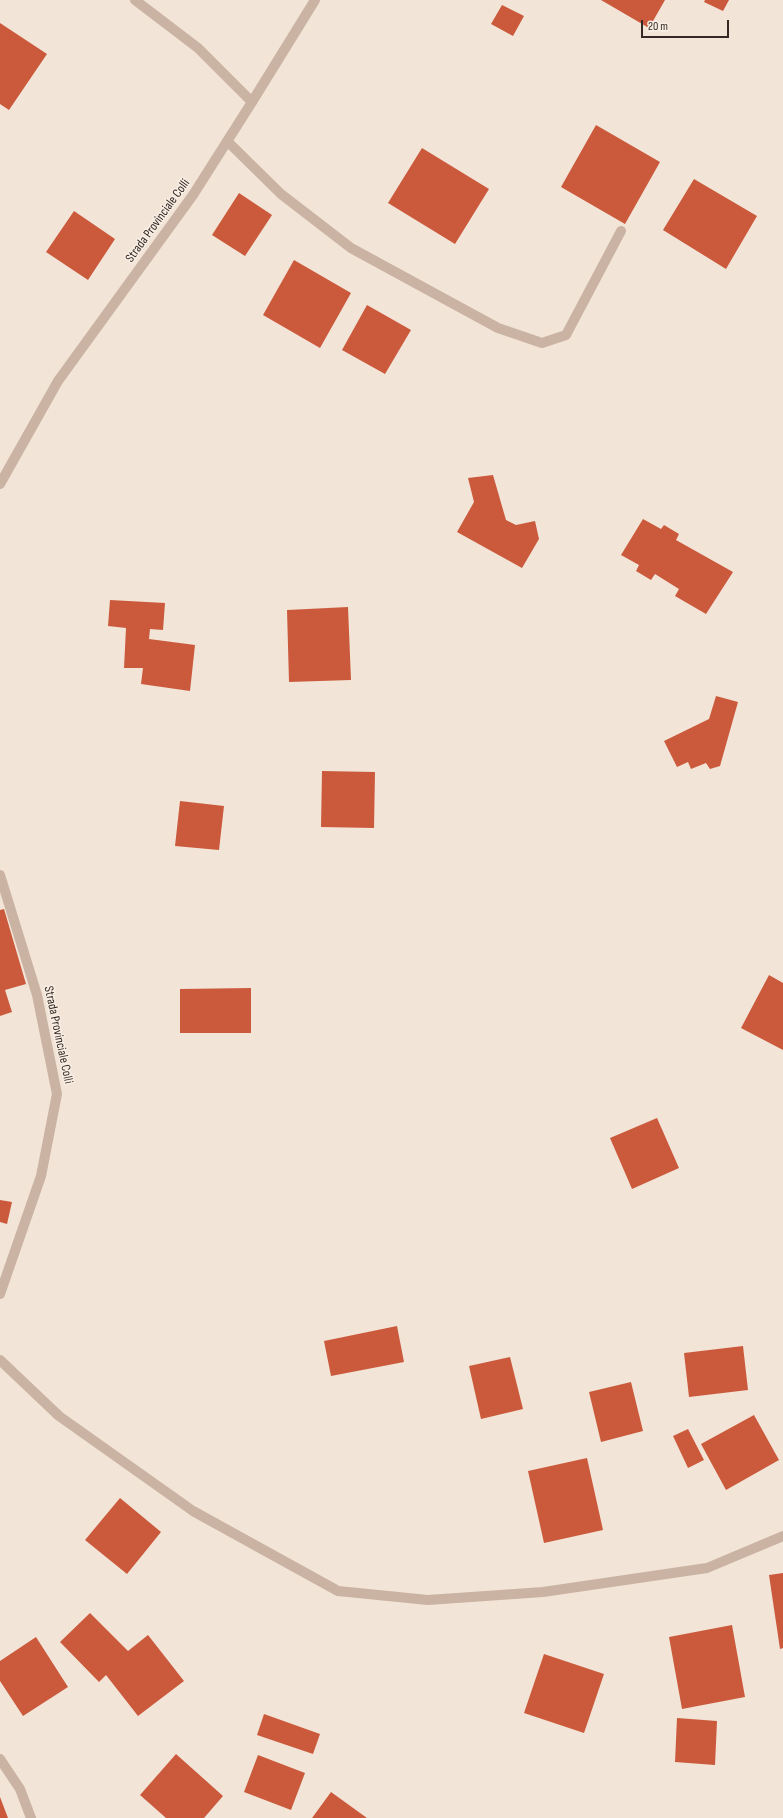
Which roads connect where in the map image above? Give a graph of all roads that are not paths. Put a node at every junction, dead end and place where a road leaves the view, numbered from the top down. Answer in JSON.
{"nodes":[{"id":1,"x":134,"y":0,"type":"edge"},
{"id":2,"x":315,"y":0,"type":"edge"},
{"id":3,"x":252,"y":102,"type":"junction"},
{"id":4,"x":227,"y":141,"type":"junction"},
{"id":5,"x":621,"y":231,"type":"dead end"},
{"id":6,"x":0,"y":484,"type":"edge"},
{"id":7,"x":0,"y":875,"type":"edge"},
{"id":8,"x":0,"y":1294,"type":"edge"},
{"id":9,"x":0,"y":1360,"type":"edge"},
{"id":10,"x":783,"y":1536,"type":"edge"},
{"id":11,"x":0,"y":1759,"type":"edge"},
{"id":12,"x":31,"y":1818,"type":"edge"}],
"edges":[{"from":1,"to":3,"type":"street"},
{"from":2,"to":3,"type":"street","name":"Strada Provinciale Colli"},
{"from":3,"to":4,"type":"street","name":"Strada Provinciale Colli"},
{"from":4,"to":5,"type":"street"},
{"from":4,"to":6,"type":"street","name":"Strada Provinciale Colli"},
{"from":7,"to":8,"type":"street","name":"Strada Provinciale Colli"},
{"from":9,"to":10,"type":"street"},
{"from":11,"to":12,"type":"street"}]}
